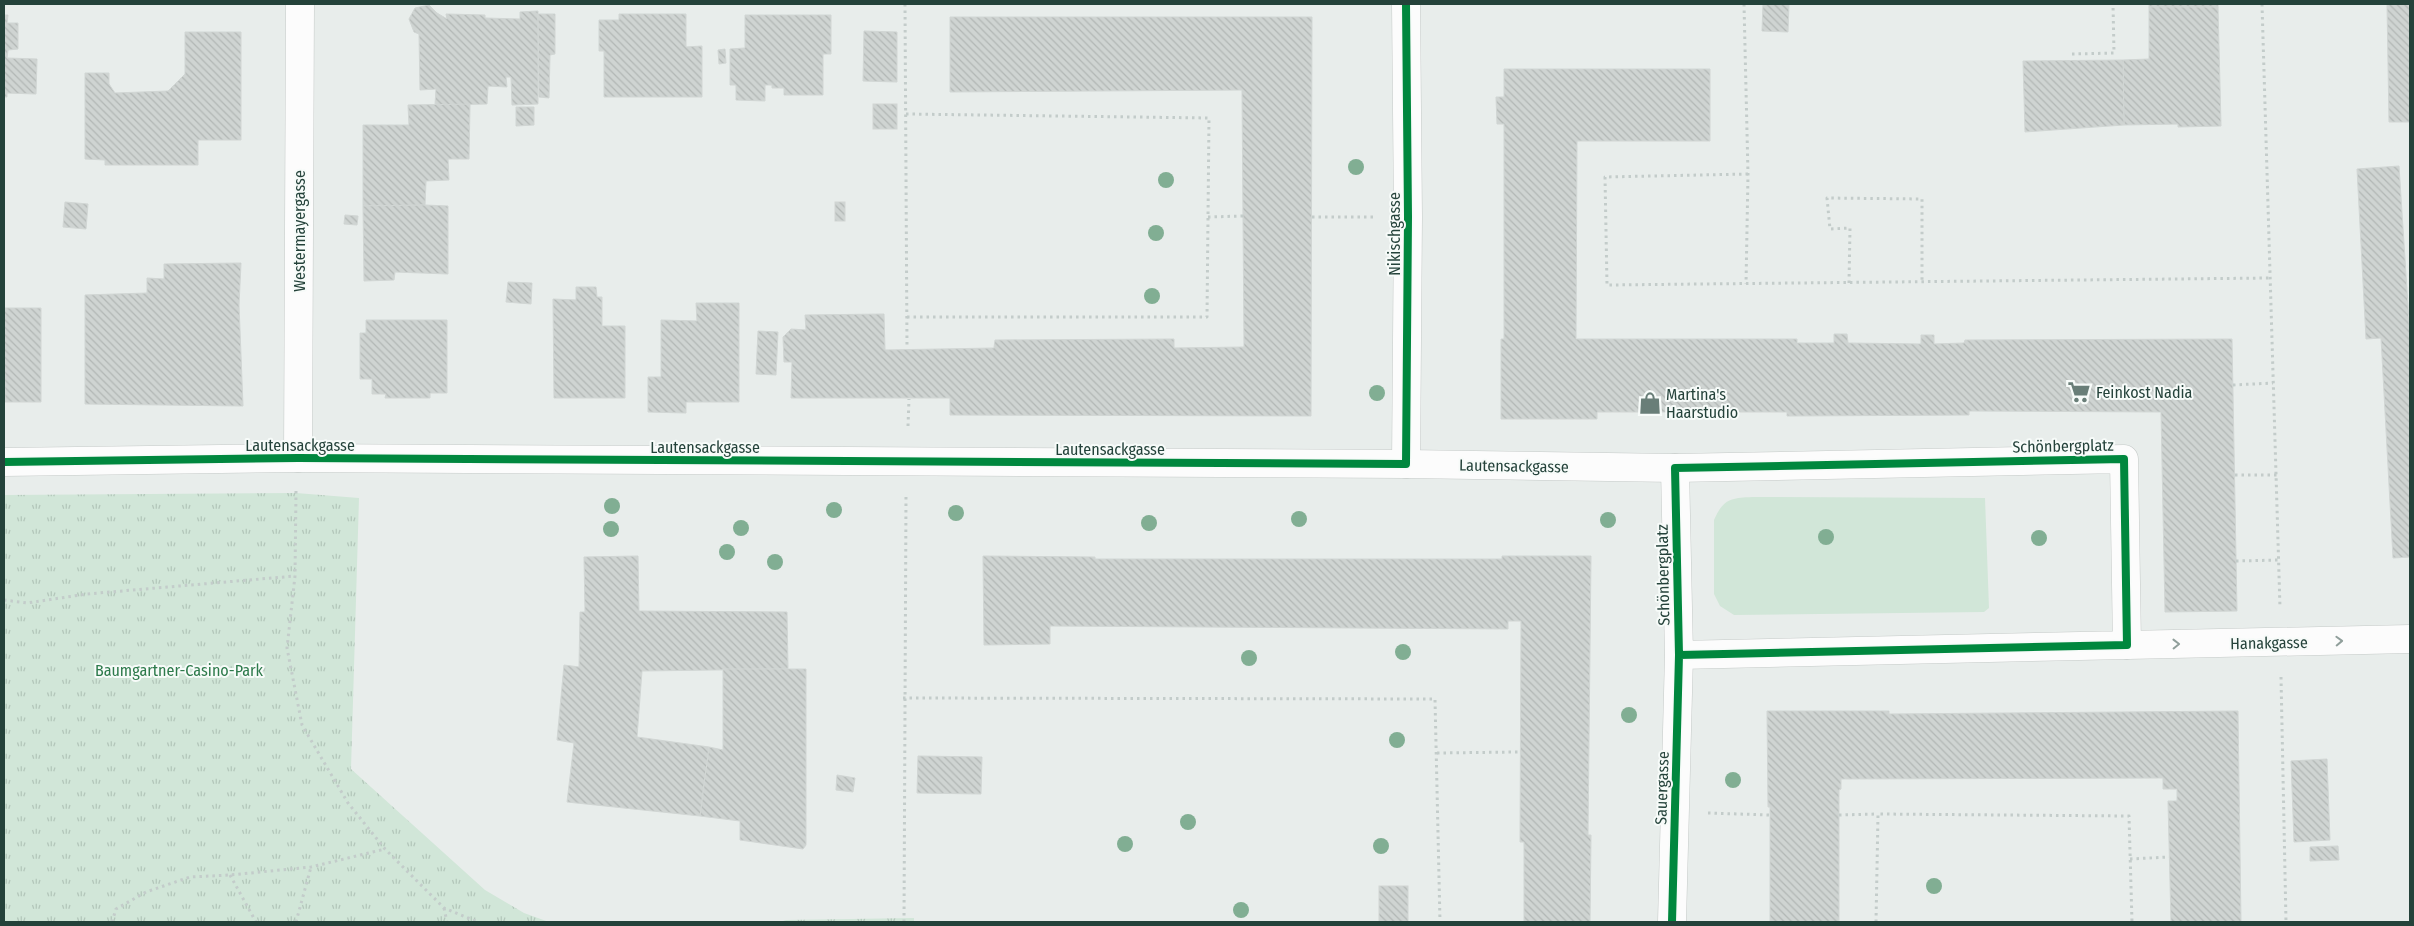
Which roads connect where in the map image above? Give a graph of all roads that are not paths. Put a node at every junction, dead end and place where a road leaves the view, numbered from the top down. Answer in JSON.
{"nodes":[{"id":1,"x":300,"y":4,"type":"edge"},
{"id":2,"x":1406,"y":4,"type":"edge"},
{"id":3,"x":298,"y":458,"type":"junction"},
{"id":4,"x":4,"y":462,"type":"edge"},
{"id":5,"x":1406,"y":464,"type":"junction"},
{"id":6,"x":1675,"y":468,"type":"junction"},
{"id":7,"x":2410,"y":639,"type":"edge"},
{"id":8,"x":2127,"y":645,"type":"junction"},
{"id":9,"x":1679,"y":655,"type":"junction"},
{"id":10,"x":1672,"y":922,"type":"edge"}],
"edges":[{"from":1,"to":3,"type":"street","name":"Westermayergasse"},
{"from":2,"to":5,"type":"street","name":"Nikischgasse"},
{"from":3,"to":4,"type":"street","name":"Lautensackgasse"},
{"from":3,"to":5,"type":"street","name":"Lautensackgasse"},
{"from":5,"to":6,"type":"street","name":"Lautensackgasse"},
{"from":6,"to":8,"type":"street","name":"Schönbergplatz"},
{"from":6,"to":9,"type":"street","name":"Schönbergplatz"},
{"from":8,"to":7,"type":"street","name":"Hanakgasse","one_way":true},
{"from":8,"to":9,"type":"street"},
{"from":9,"to":10,"type":"street","name":"Sauergasse"}]}
